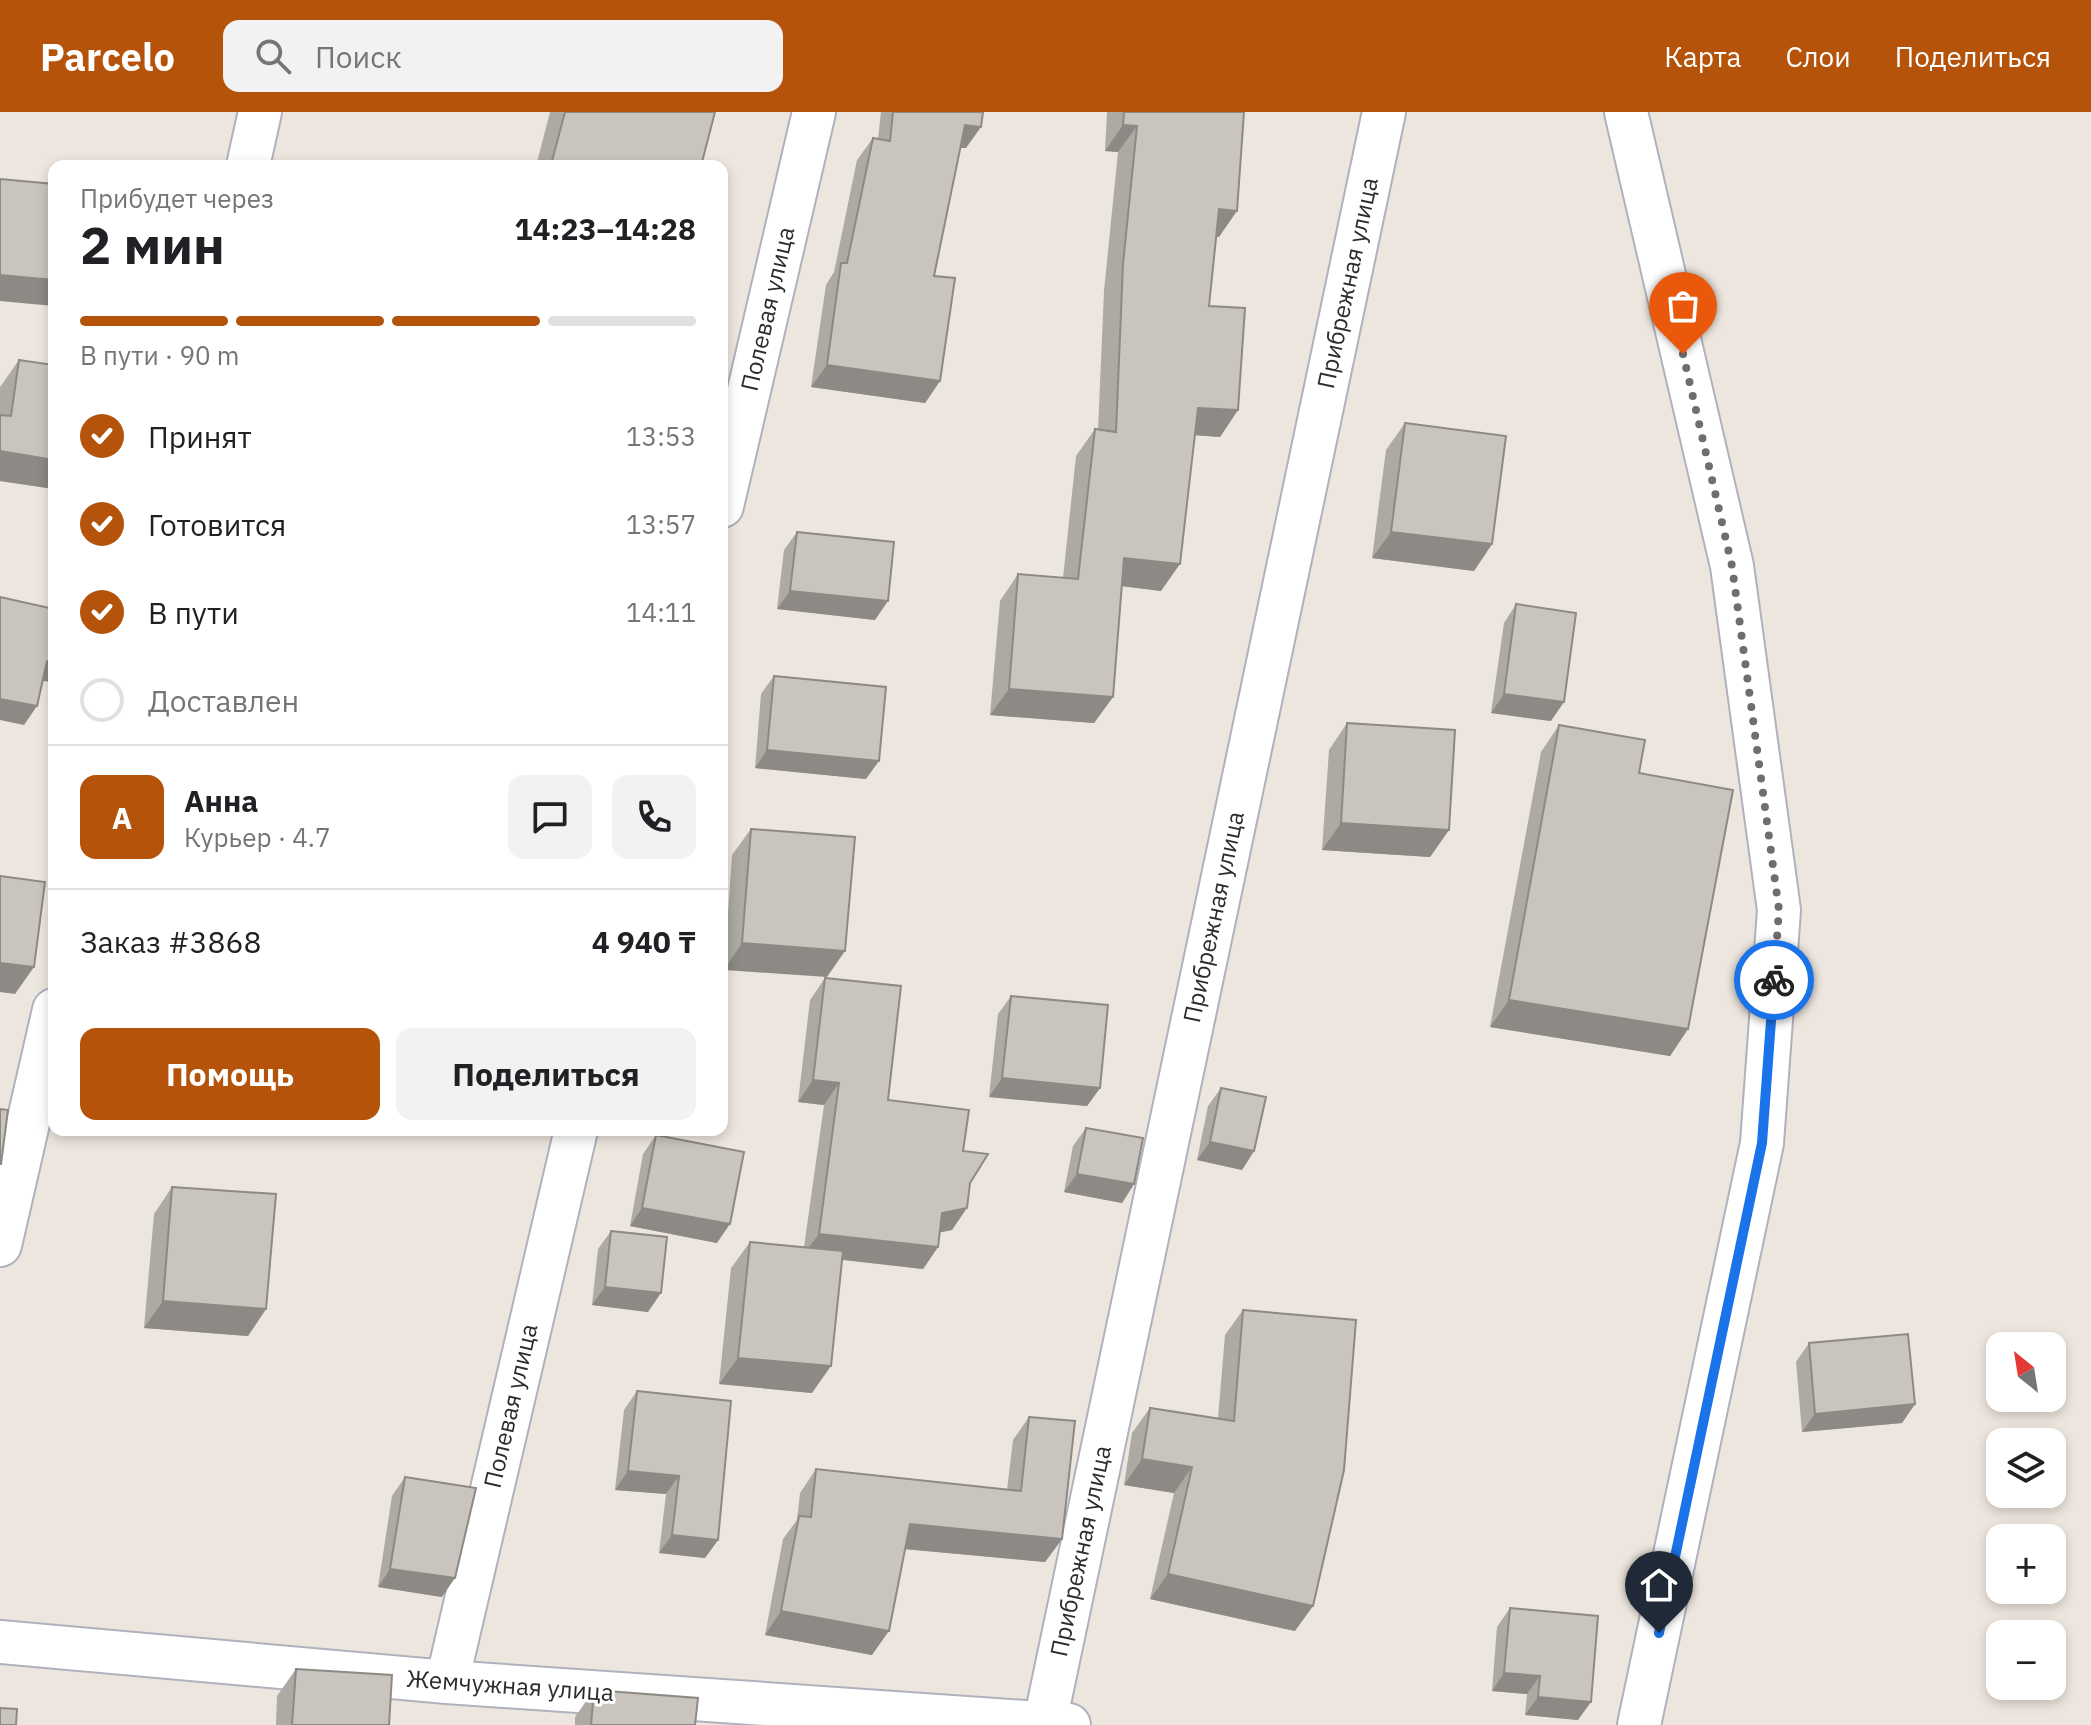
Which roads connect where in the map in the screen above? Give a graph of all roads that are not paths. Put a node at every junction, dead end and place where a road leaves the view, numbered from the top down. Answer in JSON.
{"nodes":[{"id":1,"x":260,"y":112,"type":"edge"},
{"id":2,"x":814,"y":112,"type":"edge"},
{"id":3,"x":1384,"y":112,"type":"edge"},
{"id":4,"x":1626,"y":112,"type":"edge"},
{"id":5,"x":249,"y":160,"type":"edge"},
{"id":6,"x":728,"y":480,"type":"edge"},
{"id":7,"x":48,"y":1036,"type":"edge"},
{"id":8,"x":575,"y":1136,"type":"edge"},
{"id":9,"x":0,"y":1245,"type":"edge"},
{"id":10,"x":0,"y":1642,"type":"edge"},
{"id":11,"x":447,"y":1682,"type":"junction"},
{"id":12,"x":1057,"y":1724,"type":"edge"},
{"id":13,"x":1639,"y":1725,"type":"edge"}],
"edges":[{"from":1,"to":5,"type":"street"},
{"from":2,"to":6,"type":"street","name":"Полевая улица"},
{"from":3,"to":12,"type":"street","name":"Прибрежная улица"},
{"from":4,"to":13,"type":"street"},
{"from":7,"to":9,"type":"street"},
{"from":8,"to":11,"type":"street","name":"Полевая улица"},
{"from":10,"to":11,"type":"street","name":"Жемчужная улица"},
{"from":11,"to":12,"type":"street","name":"Жемчужная улица"}]}
